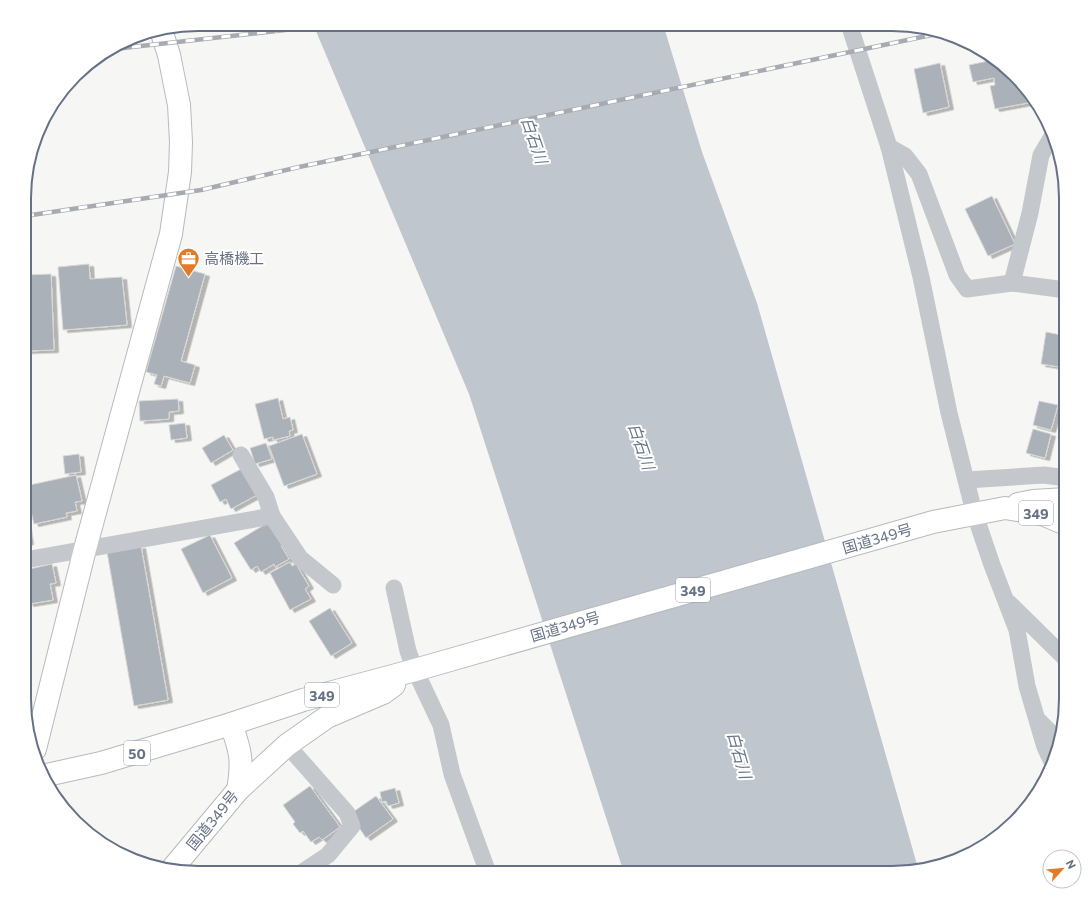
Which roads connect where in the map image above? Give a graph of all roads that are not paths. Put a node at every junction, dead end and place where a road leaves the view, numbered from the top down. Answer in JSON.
{"nodes":[{"id":1,"x":851,"y":31,"type":"edge"},
{"id":2,"x":162,"y":35,"type":"edge"},
{"id":3,"x":1049,"y":142,"type":"edge"},
{"id":4,"x":889,"y":147,"type":"junction"},
{"id":5,"x":1012,"y":283,"type":"junction"},
{"id":6,"x":1059,"y":289,"type":"edge"},
{"id":7,"x":241,"y":455,"type":"dead end"},
{"id":8,"x":1059,"y":477,"type":"edge"},
{"id":9,"x":967,"y":480,"type":"junction"},
{"id":10,"x":1059,"y":499,"type":"edge"},
{"id":11,"x":1005,"y":508,"type":"junction"},
{"id":12,"x":974,"y":512,"type":"junction"},
{"id":13,"x":272,"y":516,"type":"junction"},
{"id":14,"x":1059,"y":521,"type":"edge"},
{"id":15,"x":85,"y":549,"type":"junction"},
{"id":16,"x":31,"y":559,"type":"edge"},
{"id":17,"x":333,"y":585,"type":"dead end"},
{"id":18,"x":394,"y":588,"type":"dead end"},
{"id":19,"x":1005,"y":598,"type":"junction"},
{"id":20,"x":1059,"y":652,"type":"edge"},
{"id":21,"x":414,"y":670,"type":"junction"},
{"id":22,"x":1036,"y":718,"type":"junction"},
{"id":23,"x":231,"y":724,"type":"junction"},
{"id":24,"x":1055,"y":737,"type":"edge"},
{"id":25,"x":37,"y":742,"type":"edge"},
{"id":26,"x":287,"y":745,"type":"junction"},
{"id":27,"x":1049,"y":755,"type":"edge"},
{"id":28,"x":49,"y":775,"type":"edge"},
{"id":29,"x":238,"y":790,"type":"junction"},
{"id":30,"x":175,"y":865,"type":"edge"},
{"id":31,"x":312,"y":866,"type":"edge"},
{"id":32,"x":485,"y":866,"type":"edge"}],
"edges":[{"from":1,"to":4,"type":"street"},
{"from":2,"to":15,"type":"main road"},
{"from":3,"to":5,"type":"street"},
{"from":4,"to":5,"type":"street"},
{"from":4,"to":9,"type":"street"},
{"from":5,"to":6,"type":"street"},
{"from":7,"to":13,"type":"street"},
{"from":8,"to":9,"type":"street"},
{"from":9,"to":12,"type":"street"},
{"from":10,"to":11,"type":"main road","number":"349"},
{"from":11,"to":12,"type":"main road","name":"国道349号","number":"349"},
{"from":11,"to":14,"type":"main road","name":"国道349号","number":"349"},
{"from":12,"to":19,"type":"street"},
{"from":12,"to":21,"type":"main road","name":"国道349号","number":"349"},
{"from":13,"to":15,"type":"street"},
{"from":13,"to":17,"type":"street"},
{"from":15,"to":16,"type":"street"},
{"from":15,"to":25,"type":"main road"},
{"from":18,"to":21,"type":"street"},
{"from":19,"to":20,"type":"street"},
{"from":19,"to":22,"type":"street"},
{"from":21,"to":23,"type":"main road","name":"国道349号","number":"349"},
{"from":21,"to":26,"type":"main road","number":"349"},
{"from":21,"to":32,"type":"street"},
{"from":22,"to":24,"type":"street"},
{"from":22,"to":27,"type":"street"},
{"from":23,"to":28,"type":"main road","number":"50"},
{"from":23,"to":29,"type":"main road","name":"国道349号"},
{"from":26,"to":29,"type":"main road","number":"349"},
{"from":26,"to":31,"type":"street"},
{"from":29,"to":30,"type":"main road","name":"国道349号","number":"349"}]}
